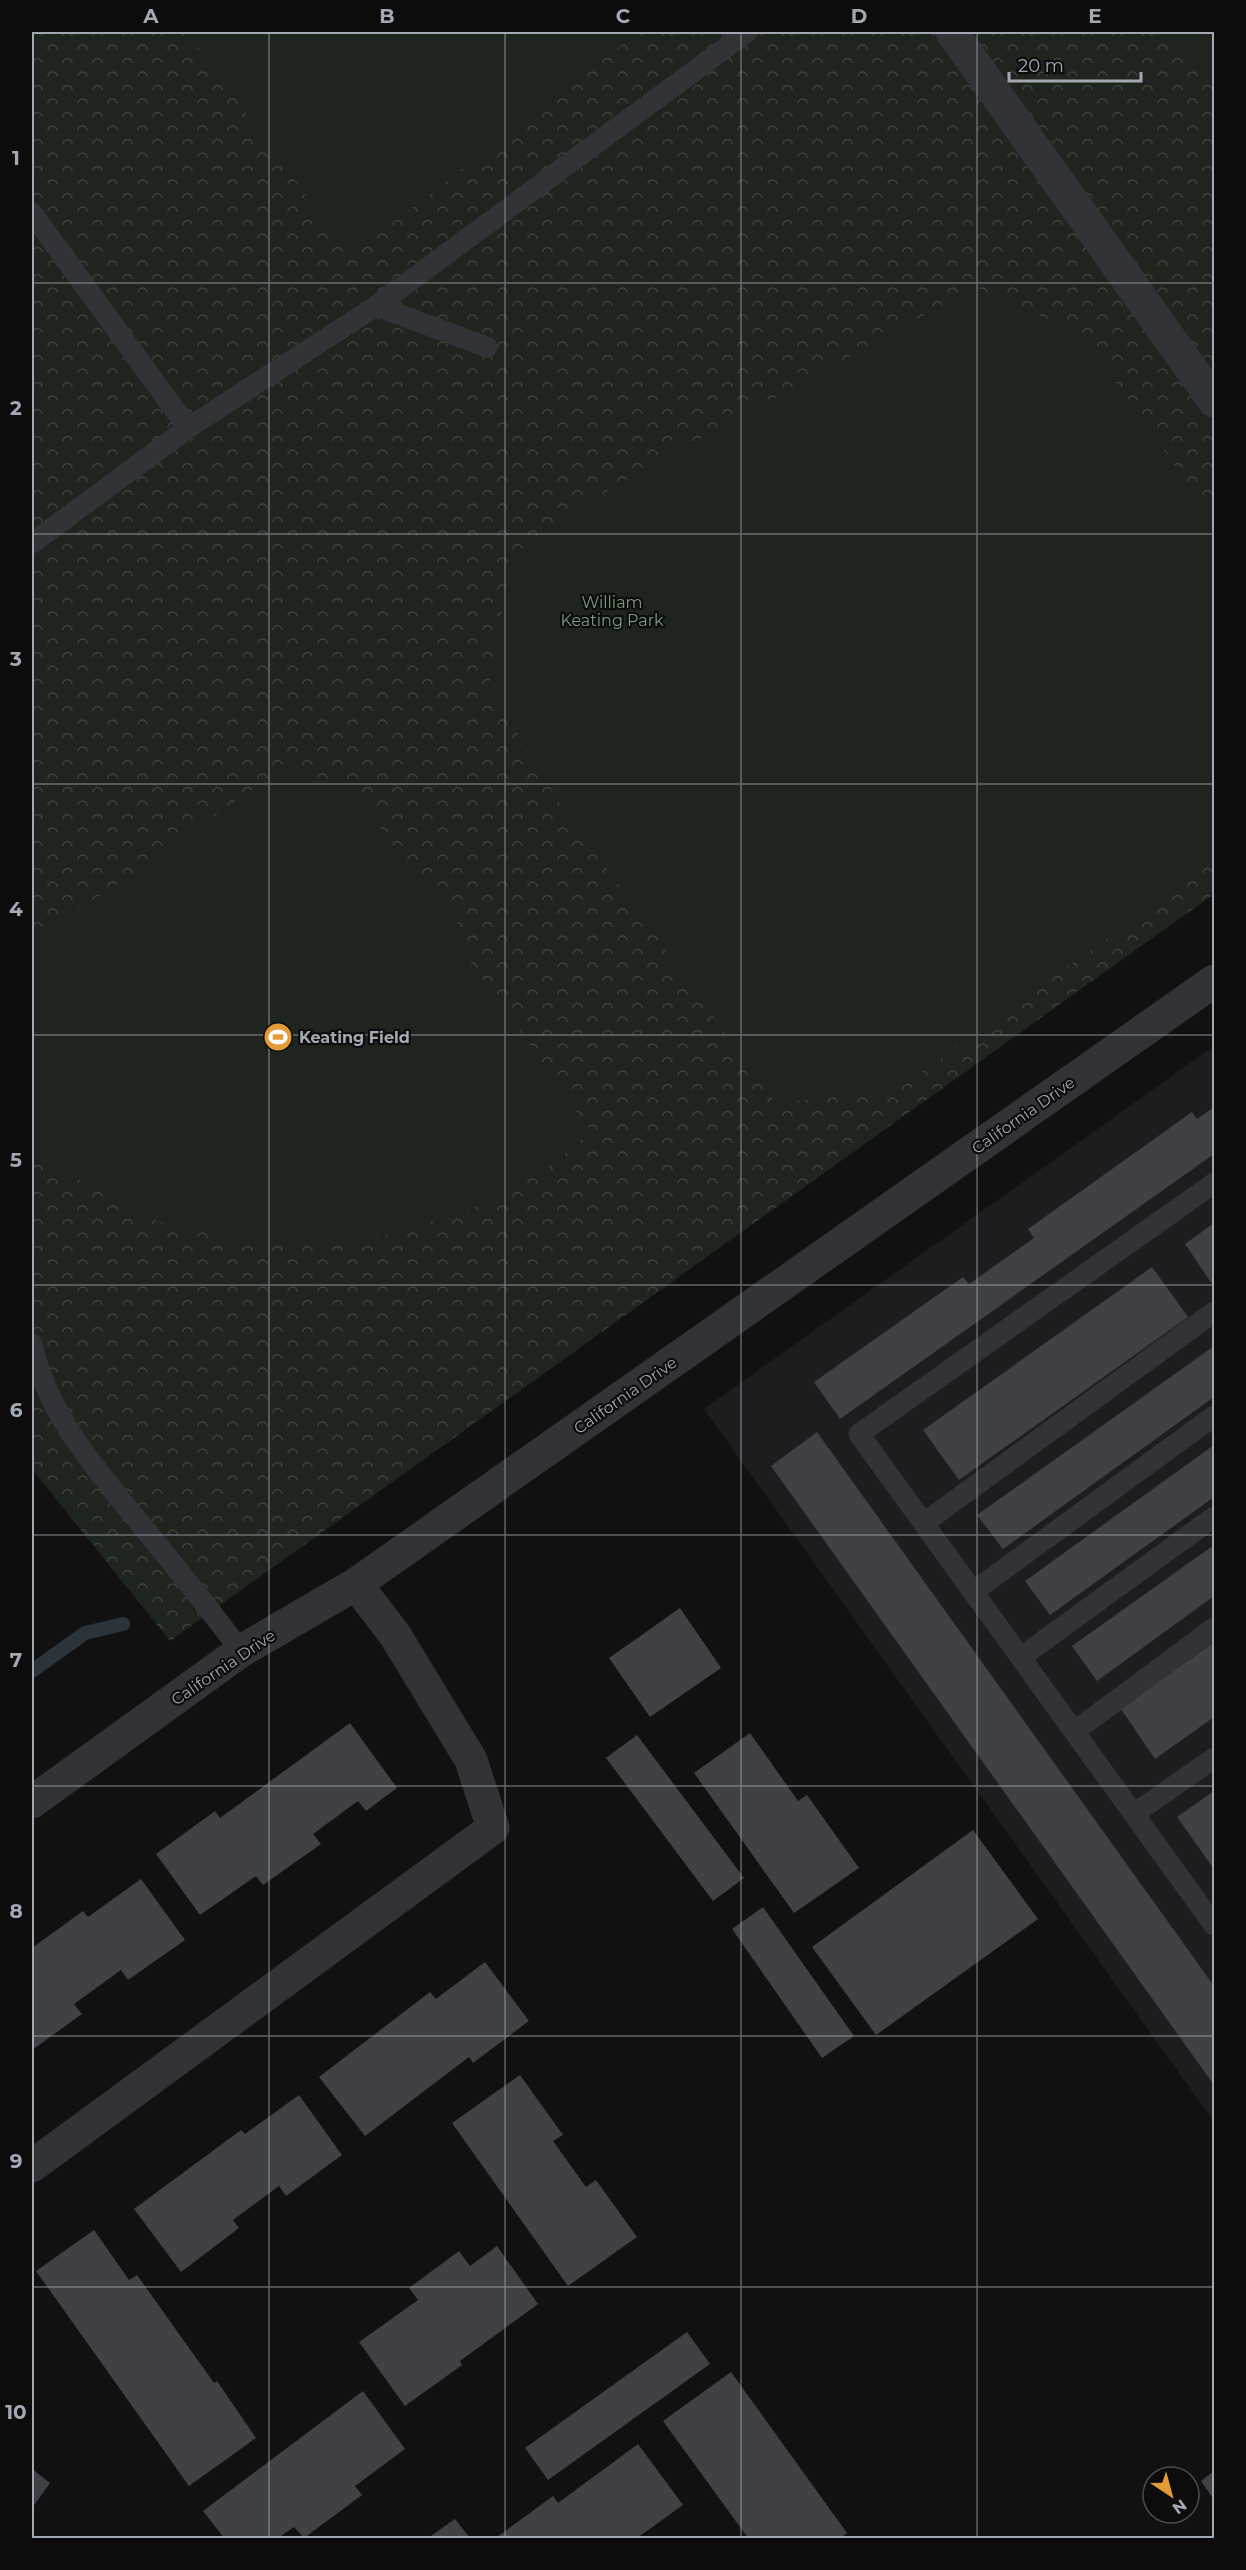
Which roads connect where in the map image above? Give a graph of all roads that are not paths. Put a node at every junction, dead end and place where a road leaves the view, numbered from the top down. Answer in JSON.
{"nodes":[{"id":1,"x":747,"y":32,"type":"edge"},
{"id":2,"x":952,"y":32,"type":"edge"},
{"id":3,"x":32,"y":213,"type":"edge"},
{"id":4,"x":376,"y":306,"type":"junction"},
{"id":5,"x":487,"y":347,"type":"dead end"},
{"id":6,"x":1215,"y":401,"type":"edge"},
{"id":7,"x":188,"y":428,"type":"junction"},
{"id":8,"x":32,"y":543,"type":"edge"},
{"id":9,"x":1215,"y":981,"type":"edge"},
{"id":10,"x":1215,"y":1183,"type":"edge"},
{"id":11,"x":1215,"y":1312,"type":"edge"},
{"id":12,"x":32,"y":1344,"type":"edge"},
{"id":13,"x":1215,"y":1416,"type":"edge"},
{"id":14,"x":1215,"y":1517,"type":"edge"},
{"id":15,"x":924,"y":1523,"type":"junction"},
{"id":16,"x":357,"y":1584,"type":"junction"},
{"id":17,"x":974,"y":1591,"type":"junction"},
{"id":18,"x":1215,"y":1628,"type":"edge"},
{"id":19,"x":241,"y":1651,"type":"junction"},
{"id":20,"x":1021,"y":1657,"type":"junction"},
{"id":21,"x":1075,"y":1731,"type":"junction"},
{"id":22,"x":1215,"y":1758,"type":"edge"},
{"id":23,"x":32,"y":1802,"type":"edge"},
{"id":24,"x":1134,"y":1814,"type":"junction"},
{"id":25,"x":1215,"y":1924,"type":"edge"},
{"id":26,"x":32,"y":2166,"type":"edge"}],
"edges":[{"from":1,"to":4,"type":"lane"},
{"from":2,"to":6,"type":"street"},
{"from":3,"to":7,"type":"lane"},
{"from":4,"to":5,"type":"lane"},
{"from":4,"to":7,"type":"lane"},
{"from":7,"to":8,"type":"lane"},
{"from":9,"to":16,"type":"street","name":"California Drive"},
{"from":10,"to":15,"type":"lane"},
{"from":11,"to":15,"type":"lane"},
{"from":12,"to":19,"type":"lane"},
{"from":13,"to":17,"type":"lane"},
{"from":14,"to":20,"type":"lane"},
{"from":15,"to":17,"type":"lane"},
{"from":16,"to":19,"type":"street","name":"California Drive"},
{"from":16,"to":26,"type":"street"},
{"from":17,"to":20,"type":"lane"},
{"from":18,"to":21,"type":"lane"},
{"from":19,"to":23,"type":"street","name":"California Drive"},
{"from":20,"to":21,"type":"lane"},
{"from":21,"to":24,"type":"lane"},
{"from":22,"to":24,"type":"lane"},
{"from":24,"to":25,"type":"lane"}]}
